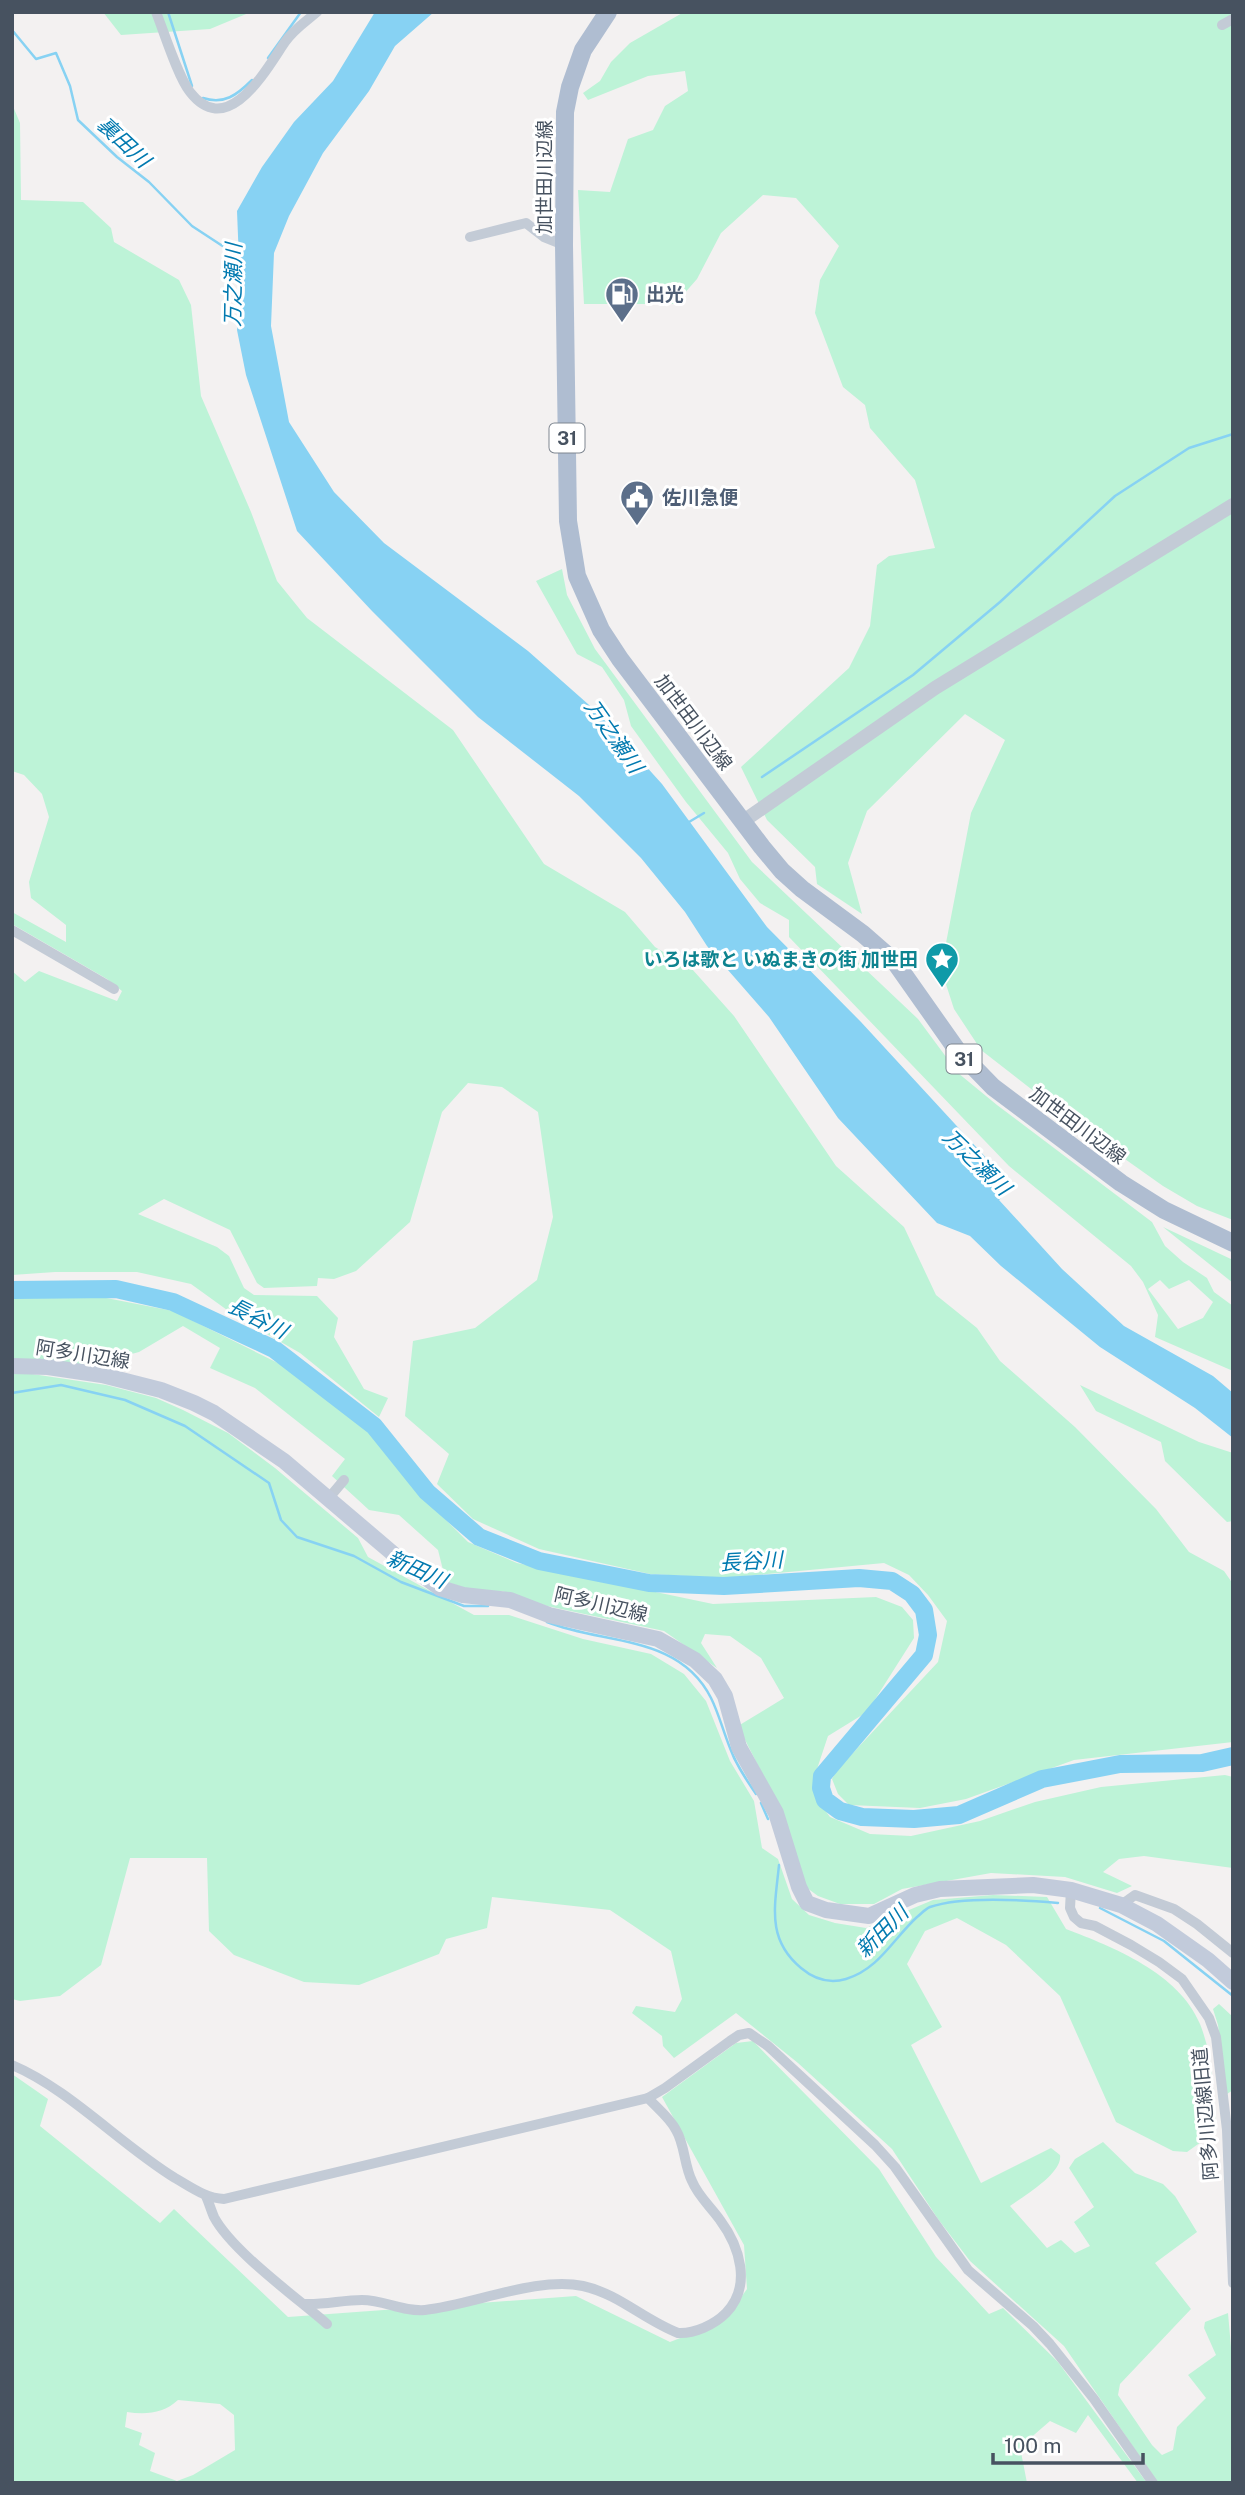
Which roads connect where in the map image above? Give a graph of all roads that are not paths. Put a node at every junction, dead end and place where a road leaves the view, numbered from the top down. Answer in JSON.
{"nodes":[{"id":1,"x":156,"y":12,"type":"edge"},
{"id":2,"x":317,"y":12,"type":"edge"},
{"id":3,"x":608,"y":12,"type":"edge"},
{"id":4,"x":1233,"y":19,"type":"edge"},
{"id":5,"x":1222,"y":25,"type":"dead end"},
{"id":6,"x":470,"y":237,"type":"dead end"},
{"id":7,"x":564,"y":245,"type":"junction"},
{"id":8,"x":1233,"y":505,"type":"edge"},
{"id":9,"x":741,"y":822,"type":"junction"},
{"id":10,"x":12,"y":930,"type":"edge"},
{"id":11,"x":114,"y":989,"type":"dead end"},
{"id":12,"x":1233,"y":1243,"type":"edge"},
{"id":13,"x":12,"y":1366,"type":"edge"},
{"id":14,"x":344,"y":1480,"type":"dead end"},
{"id":15,"x":328,"y":1499,"type":"junction"},
{"id":16,"x":1074,"y":1891,"type":"junction"},
{"id":17,"x":1121,"y":1906,"type":"junction"},
{"id":18,"x":1233,"y":1953,"type":"edge"},
{"id":19,"x":1233,"y":1982,"type":"edge"},
{"id":20,"x":12,"y":2065,"type":"edge"},
{"id":21,"x":648,"y":2098,"type":"junction"},
{"id":22,"x":206,"y":2196,"type":"junction"},
{"id":23,"x":1233,"y":2283,"type":"edge"},
{"id":24,"x":304,"y":2304,"type":"junction"},
{"id":25,"x":327,"y":2323,"type":"dead end"},
{"id":26,"x":1153,"y":2483,"type":"edge"}],
"edges":[{"from":1,"to":2,"type":"street"},
{"from":3,"to":7,"type":"main road","name":"加世田川辺線","number":"31"},
{"from":4,"to":5,"type":"street"},
{"from":6,"to":7,"type":"street"},
{"from":7,"to":9,"type":"main road","name":"加世田川辺線","number":"31"},
{"from":8,"to":9,"type":"street"},
{"from":9,"to":12,"type":"main road","name":"加世田川辺線","number":"31"},
{"from":10,"to":11,"type":"street"},
{"from":13,"to":15,"type":"main road","name":"阿多川辺線"},
{"from":14,"to":15,"type":"street"},
{"from":15,"to":16,"type":"main road","name":"阿多川辺線"},
{"from":16,"to":17,"type":"main road"},
{"from":16,"to":23,"type":"street","name":"阿多川辺線旧道"},
{"from":17,"to":18,"type":"street"},
{"from":17,"to":19,"type":"main road"},
{"from":20,"to":22,"type":"street"},
{"from":21,"to":22,"type":"street"},
{"from":21,"to":24,"type":"street"},
{"from":21,"to":26,"type":"street"},
{"from":22,"to":24,"type":"street"},
{"from":24,"to":25,"type":"street"}]}
